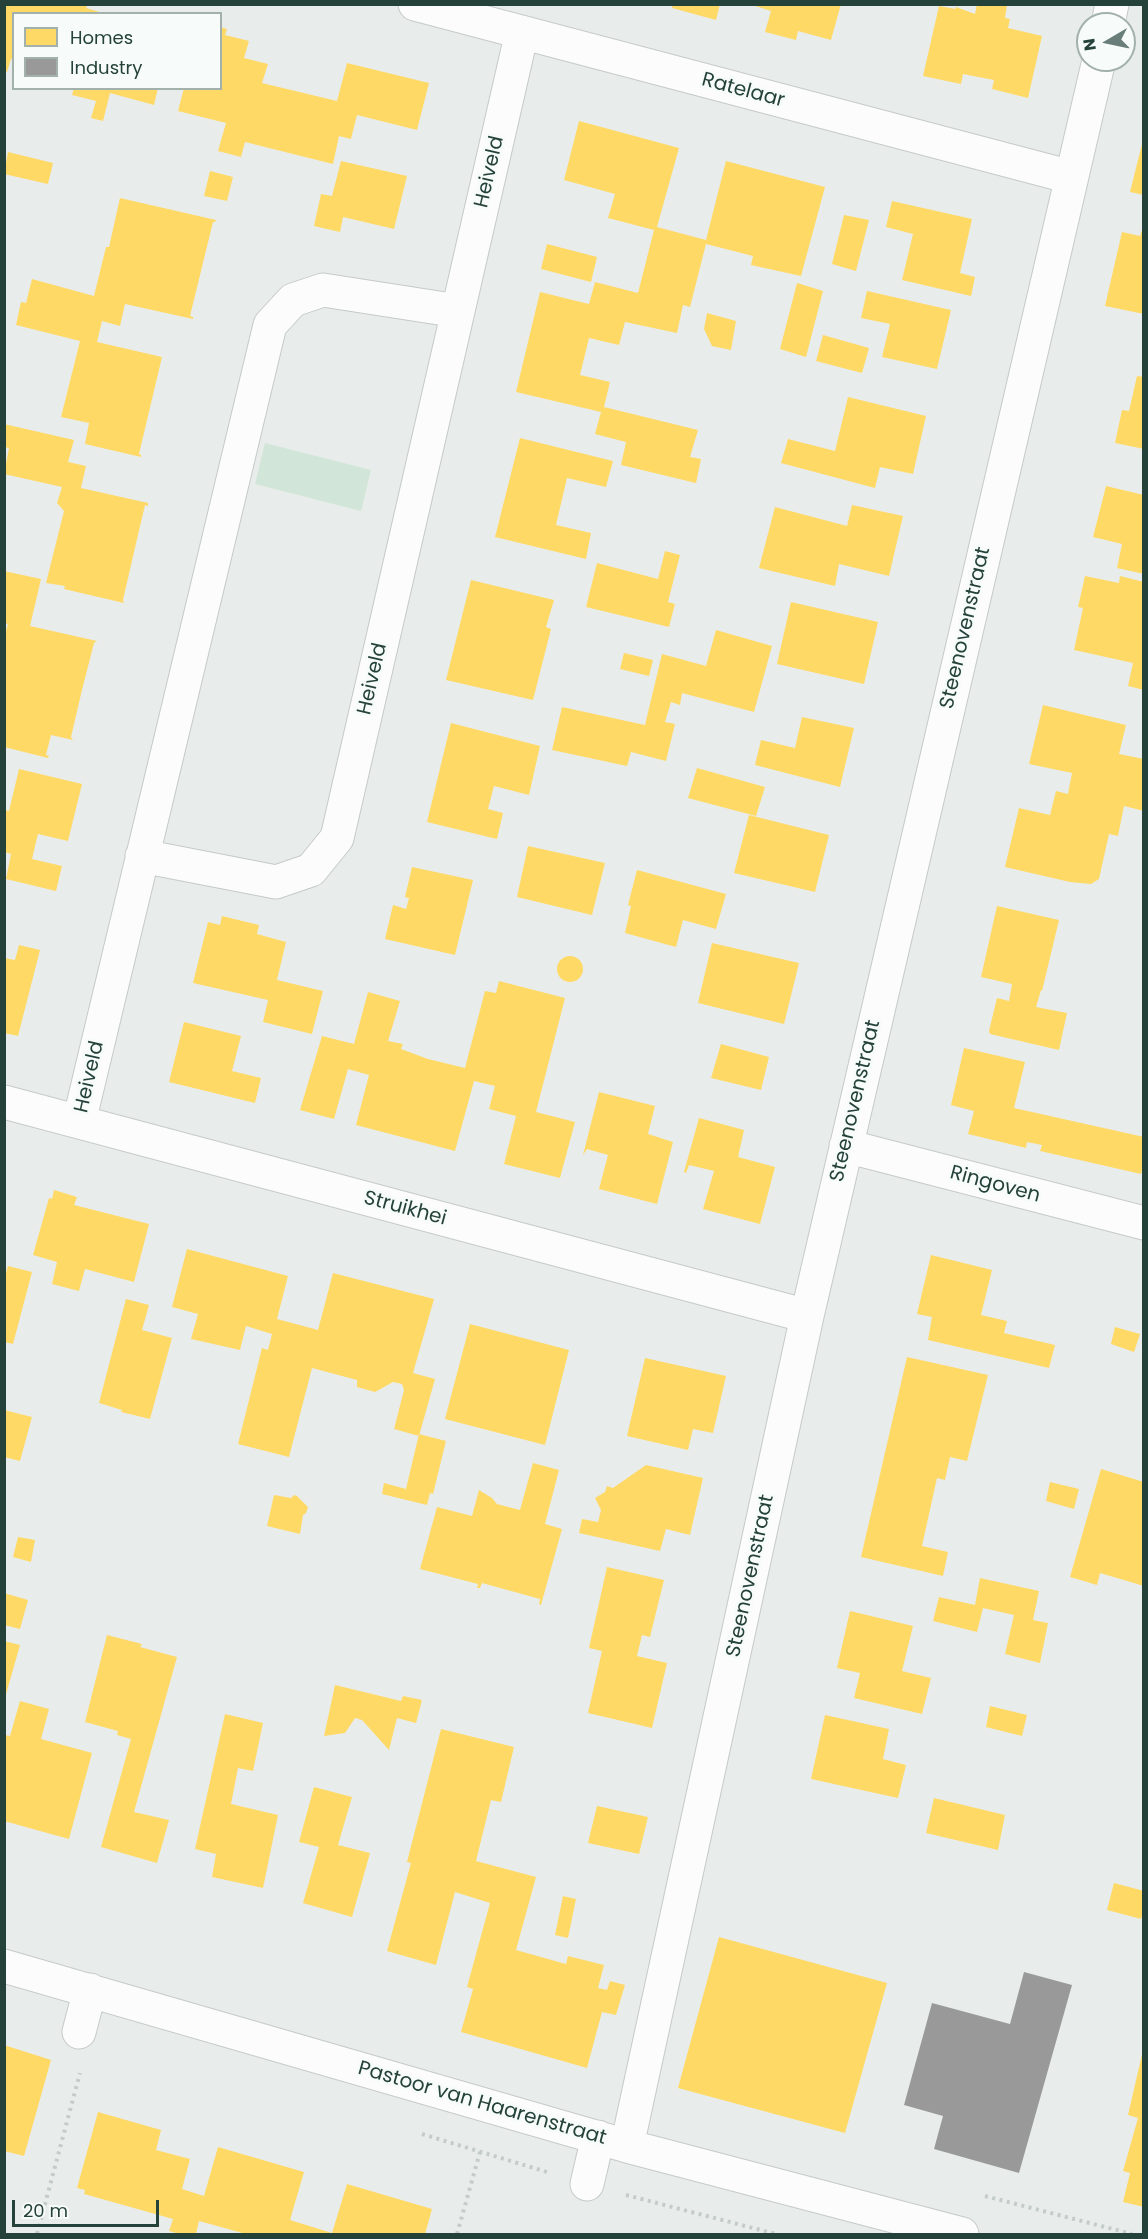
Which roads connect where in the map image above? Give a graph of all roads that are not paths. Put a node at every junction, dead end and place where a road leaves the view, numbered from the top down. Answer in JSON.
{"nodes":[{"id":1,"x":415,"y":4,"type":"edge"},
{"id":2,"x":522,"y":32,"type":"junction"},
{"id":3,"x":1096,"y":72,"type":"edge"},
{"id":4,"x":1071,"y":177,"type":"junction"},
{"id":5,"x":458,"y":311,"type":"junction"},
{"id":6,"x":142,"y":856,"type":"junction"},
{"id":7,"x":4,"y":1102,"type":"edge"},
{"id":8,"x":79,"y":1122,"type":"junction"},
{"id":9,"x":846,"y":1146,"type":"junction"},
{"id":10,"x":1143,"y":1223,"type":"edge"},
{"id":11,"x":807,"y":1316,"type":"junction"},
{"id":12,"x":4,"y":1966,"type":"edge"},
{"id":13,"x":90,"y":1990,"type":"junction"},
{"id":14,"x":78,"y":2032,"type":"dead end"},
{"id":15,"x":613,"y":2141,"type":"junction"},
{"id":16,"x":587,"y":2184,"type":"dead end"},
{"id":17,"x":963,"y":2235,"type":"edge"}],
"edges":[{"from":1,"to":2,"type":"street","name":"Ratelaar"},
{"from":2,"to":4,"type":"street","name":"Ratelaar"},
{"from":2,"to":5,"type":"street","name":"Heiveld"},
{"from":3,"to":4,"type":"street","name":"Steenovenstraat"},
{"from":4,"to":9,"type":"street","name":"Steenovenstraat"},
{"from":5,"to":6,"type":"street","name":"Heiveld"},
{"from":5,"to":6,"type":"street","name":"Heiveld"},
{"from":6,"to":8,"type":"street","name":"Heiveld"},
{"from":7,"to":8,"type":"street","name":"Struikhei"},
{"from":8,"to":11,"type":"street","name":"Struikhei"},
{"from":9,"to":10,"type":"street","name":"Ringoven"},
{"from":9,"to":11,"type":"street","name":"Steenovenstraat"},
{"from":11,"to":15,"type":"street","name":"Steenovenstraat"},
{"from":12,"to":13,"type":"street","name":"Pastoor van Haarenstraat"},
{"from":13,"to":14,"type":"street"},
{"from":13,"to":15,"type":"street","name":"Pastoor van Haarenstraat"},
{"from":15,"to":16,"type":"street","name":"Steenovenstraat"},
{"from":15,"to":17,"type":"street","name":"Pastoor van Haarenstraat"}]}
